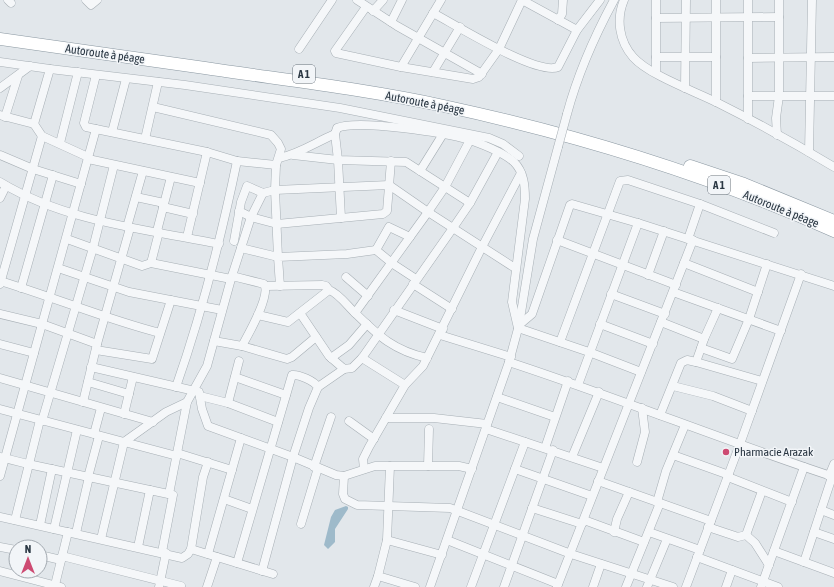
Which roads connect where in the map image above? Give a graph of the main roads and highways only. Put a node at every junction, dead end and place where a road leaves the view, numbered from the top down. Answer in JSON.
{"nodes":[{"id":1,"x":0,"y":31,"type":"edge"},
{"id":2,"x":0,"y":39,"type":"edge"},
{"id":3,"x":834,"y":221,"type":"edge"},
{"id":4,"x":834,"y":231,"type":"edge"}],
"edges":[{"from":1,"to":3,"type":"highway","number":"A 1"},
{"from":2,"to":4,"type":"highway","name":"Autoroute à péage","number":"A 1"}]}
